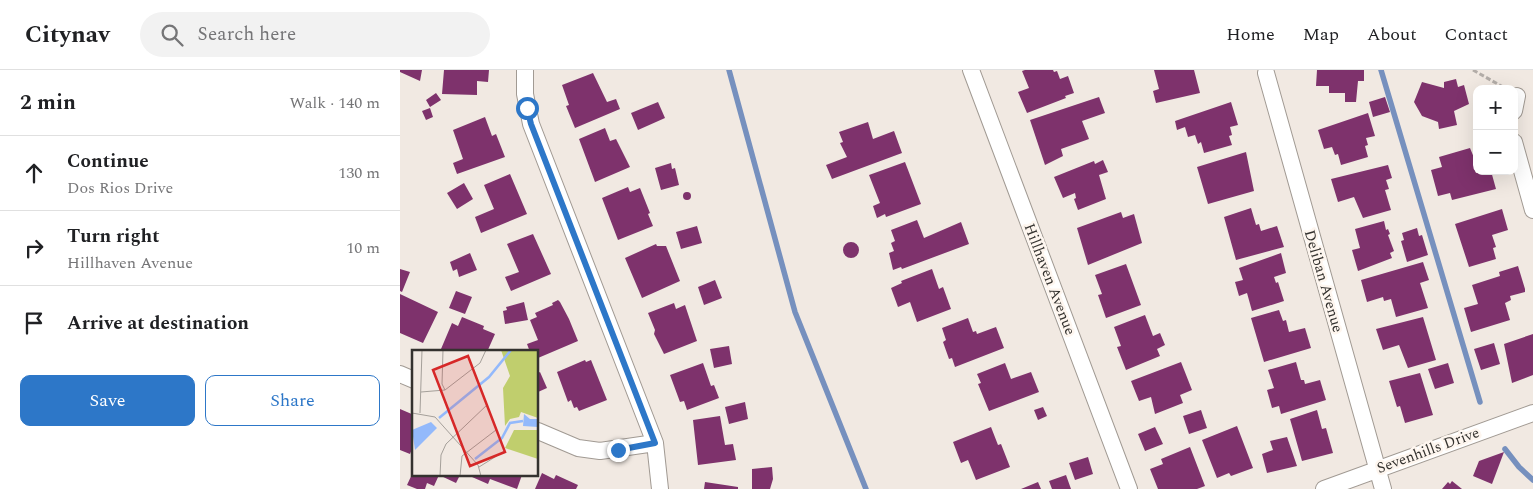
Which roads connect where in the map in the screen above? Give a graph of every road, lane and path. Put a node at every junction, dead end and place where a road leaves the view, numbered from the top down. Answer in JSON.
{"nodes":[{"id":1,"x":525,"y":70,"type":"edge"},
{"id":2,"x":971,"y":70,"type":"edge"},
{"id":3,"x":1473,"y":70,"type":"edge"},
{"id":4,"x":1266,"y":73,"type":"dead end"},
{"id":5,"x":1494,"y":85,"type":"edge"},
{"id":6,"x":1518,"y":156,"type":"edge"},
{"id":7,"x":1533,"y":210,"type":"edge"},
{"id":8,"x":400,"y":374,"type":"edge"},
{"id":9,"x":412,"y":379,"type":"edge"},
{"id":10,"x":1533,"y":413,"type":"edge"},
{"id":11,"x":539,"y":431,"type":"edge"},
{"id":12,"x":655,"y":443,"type":"junction"},
{"id":13,"x":1378,"y":468,"type":"junction"},
{"id":14,"x":660,"y":489,"type":"edge"},
{"id":15,"x":1129,"y":489,"type":"edge"},
{"id":16,"x":1324,"y":489,"type":"edge"},
{"id":17,"x":1383,"y":489,"type":"edge"}],
"edges":[{"from":1,"to":12,"type":"street"},
{"from":2,"to":15,"type":"street","name":"Hillhaven Avenue"},
{"from":3,"to":5,"type":"path"},
{"from":4,"to":13,"type":"street","name":"Deliban Avenue"},
{"from":6,"to":7,"type":"street"},
{"from":8,"to":9,"type":"street"},
{"from":10,"to":13,"type":"street","name":"Sevenhills Drive"},
{"from":11,"to":12,"type":"street"},
{"from":12,"to":14,"type":"street"},
{"from":13,"to":16,"type":"street","name":"Sevenhills Drive"},
{"from":13,"to":17,"type":"street","name":"Deliban Avenue"}]}
